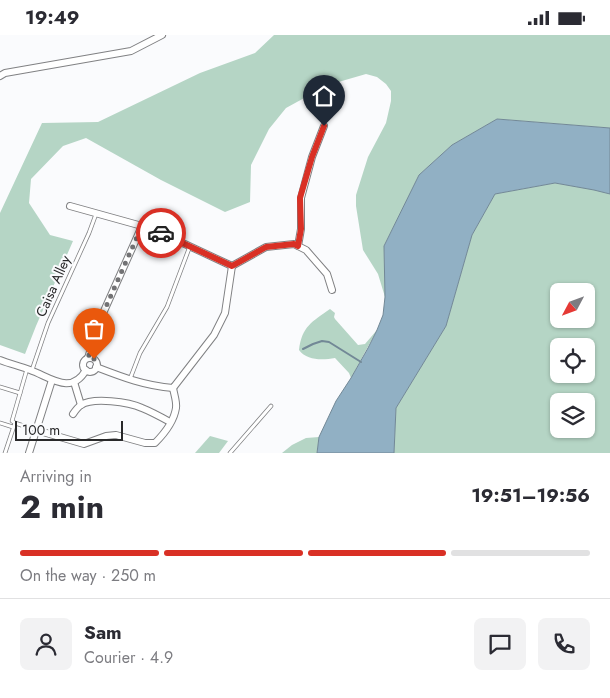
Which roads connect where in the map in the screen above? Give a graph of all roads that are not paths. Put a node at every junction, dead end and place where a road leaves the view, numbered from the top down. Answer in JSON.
{"nodes":[{"id":1,"x":162,"y":35,"type":"edge"},
{"id":2,"x":0,"y":76,"type":"edge"},
{"id":3,"x":324,"y":126,"type":"dead end"},
{"id":4,"x":70,"y":206,"type":"dead end"},
{"id":5,"x":96,"y":213,"type":"junction"},
{"id":6,"x":142,"y":226,"type":"junction"},
{"id":7,"x":190,"y":246,"type":"junction"},
{"id":8,"x":298,"y":246,"type":"junction"},
{"id":9,"x":232,"y":266,"type":"junction"},
{"id":10,"x":332,"y":290,"type":"dead end"},
{"id":11,"x":88,"y":358,"type":"junction"},
{"id":12,"x":0,"y":360,"type":"edge"},
{"id":13,"x":96,"y":367,"type":"junction"},
{"id":14,"x":29,"y":369,"type":"junction"},
{"id":15,"x":86,"y":370,"type":"junction"},
{"id":16,"x":52,"y":380,"type":"junction"},
{"id":17,"x":130,"y":380,"type":"junction"},
{"id":18,"x":74,"y":382,"type":"junction"},
{"id":19,"x":0,"y":387,"type":"edge"},
{"id":20,"x":173,"y":388,"type":"junction"},
{"id":21,"x":20,"y":393,"type":"junction"},
{"id":22,"x":81,"y":405,"type":"junction"},
{"id":23,"x":272,"y":406,"type":"dead end"},
{"id":24,"x":73,"y":414,"type":"dead end"},
{"id":25,"x":170,"y":422,"type":"junction"},
{"id":26,"x":0,"y":423,"type":"edge"},
{"id":27,"x":15,"y":423,"type":"junction"},
{"id":28,"x":13,"y":427,"type":"junction"},
{"id":29,"x":36,"y":430,"type":"junction"},
{"id":30,"x":5,"y":453,"type":"edge"},
{"id":31,"x":28,"y":453,"type":"edge"},
{"id":32,"x":230,"y":453,"type":"edge"}],
"edges":[{"from":1,"to":2,"type":"street"},
{"from":3,"to":8,"type":"street"},
{"from":4,"to":5,"type":"street"},
{"from":5,"to":6,"type":"street"},
{"from":5,"to":14,"type":"lane","name":"Caisa Alley"},
{"from":6,"to":7,"type":"street"},
{"from":6,"to":11,"type":"street"},
{"from":7,"to":9,"type":"street"},
{"from":7,"to":17,"type":"lane"},
{"from":8,"to":9,"type":"street"},
{"from":8,"to":10,"type":"street"},
{"from":9,"to":20,"type":"street"},
{"from":11,"to":13,"type":"street"},
{"from":11,"to":15,"type":"street"},
{"from":12,"to":14,"type":"street"},
{"from":13,"to":15,"type":"street"},
{"from":13,"to":17,"type":"street"},
{"from":14,"to":16,"type":"street"},
{"from":14,"to":21,"type":"lane","name":"Caisa Alley"},
{"from":15,"to":18,"type":"street"},
{"from":16,"to":18,"type":"street"},
{"from":16,"to":29,"type":"street"},
{"from":17,"to":20,"type":"street"},
{"from":18,"to":22,"type":"street"},
{"from":19,"to":21,"type":"lane"},
{"from":20,"to":25,"type":"street"},
{"from":21,"to":27,"type":"lane","name":"Caisa Alley"},
{"from":22,"to":24,"type":"street"},
{"from":22,"to":25,"type":"street"},
{"from":23,"to":32,"type":"lane"},
{"from":25,"to":29,"type":"street"},
{"from":26,"to":28,"type":"lane"},
{"from":27,"to":28,"type":"lane","name":"Caisa Alley"},
{"from":27,"to":29,"type":"lane"},
{"from":28,"to":30,"type":"lane","name":"Caisa Alley"},
{"from":29,"to":31,"type":"street"}]}
